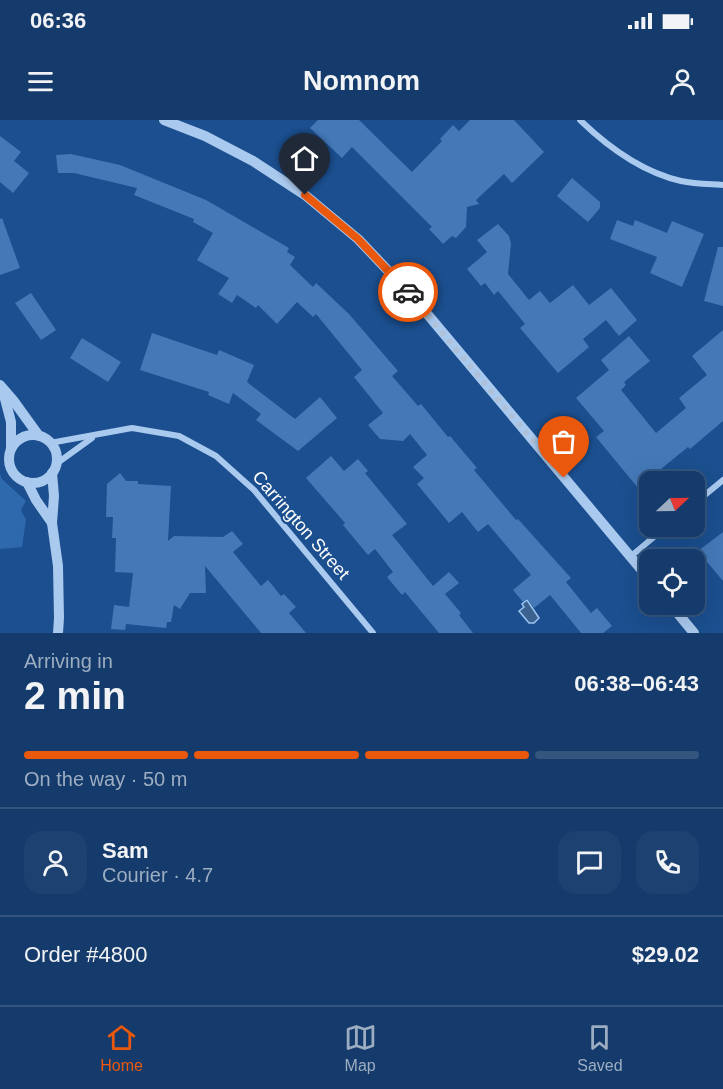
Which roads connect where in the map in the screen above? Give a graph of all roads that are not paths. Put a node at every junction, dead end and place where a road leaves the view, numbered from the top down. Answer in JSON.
{"nodes":[{"id":1,"x":164,"y":120,"type":"edge"},
{"id":2,"x":580,"y":120,"type":"edge"},
{"id":3,"x":723,"y":185,"type":"edge"},
{"id":4,"x":2,"y":388,"type":"edge"},
{"id":5,"x":39,"y":436,"type":"junction"},
{"id":6,"x":95,"y":436,"type":"junction"},
{"id":7,"x":50,"y":443,"type":"junction"},
{"id":8,"x":11,"y":449,"type":"junction"},
{"id":9,"x":54,"y":468,"type":"junction"},
{"id":10,"x":723,"y":480,"type":"edge"},
{"id":11,"x":27,"y":482,"type":"junction"},
{"id":12,"x":705,"y":495,"type":"edge"},
{"id":13,"x":52,"y":522,"type":"junction"},
{"id":14,"x":654,"y":537,"type":"edge"},
{"id":15,"x":630,"y":557,"type":"junction"},
{"id":16,"x":639,"y":567,"type":"edge"},
{"id":17,"x":679,"y":615,"type":"edge"},
{"id":18,"x":58,"y":633,"type":"edge"},
{"id":19,"x":373,"y":633,"type":"edge"},
{"id":20,"x":694,"y":633,"type":"edge"}],
"edges":[{"from":1,"to":15,"type":"street"},
{"from":2,"to":3,"type":"street"},
{"from":4,"to":5,"type":"street"},
{"from":4,"to":8,"type":"street"},
{"from":5,"to":7,"type":"street"},
{"from":5,"to":8,"type":"street"},
{"from":6,"to":7,"type":"street","name":"Carrington Street"},
{"from":6,"to":9,"type":"street","name":"Carrington Street"},
{"from":6,"to":19,"type":"street","name":"Carrington Street"},
{"from":7,"to":9,"type":"street"},
{"from":8,"to":11,"type":"street"},
{"from":9,"to":11,"type":"street"},
{"from":9,"to":13,"type":"street"},
{"from":10,"to":12,"type":"street"},
{"from":11,"to":13,"type":"street"},
{"from":13,"to":18,"type":"street"},
{"from":14,"to":15,"type":"street"},
{"from":15,"to":16,"type":"street"},
{"from":17,"to":20,"type":"street"}]}
